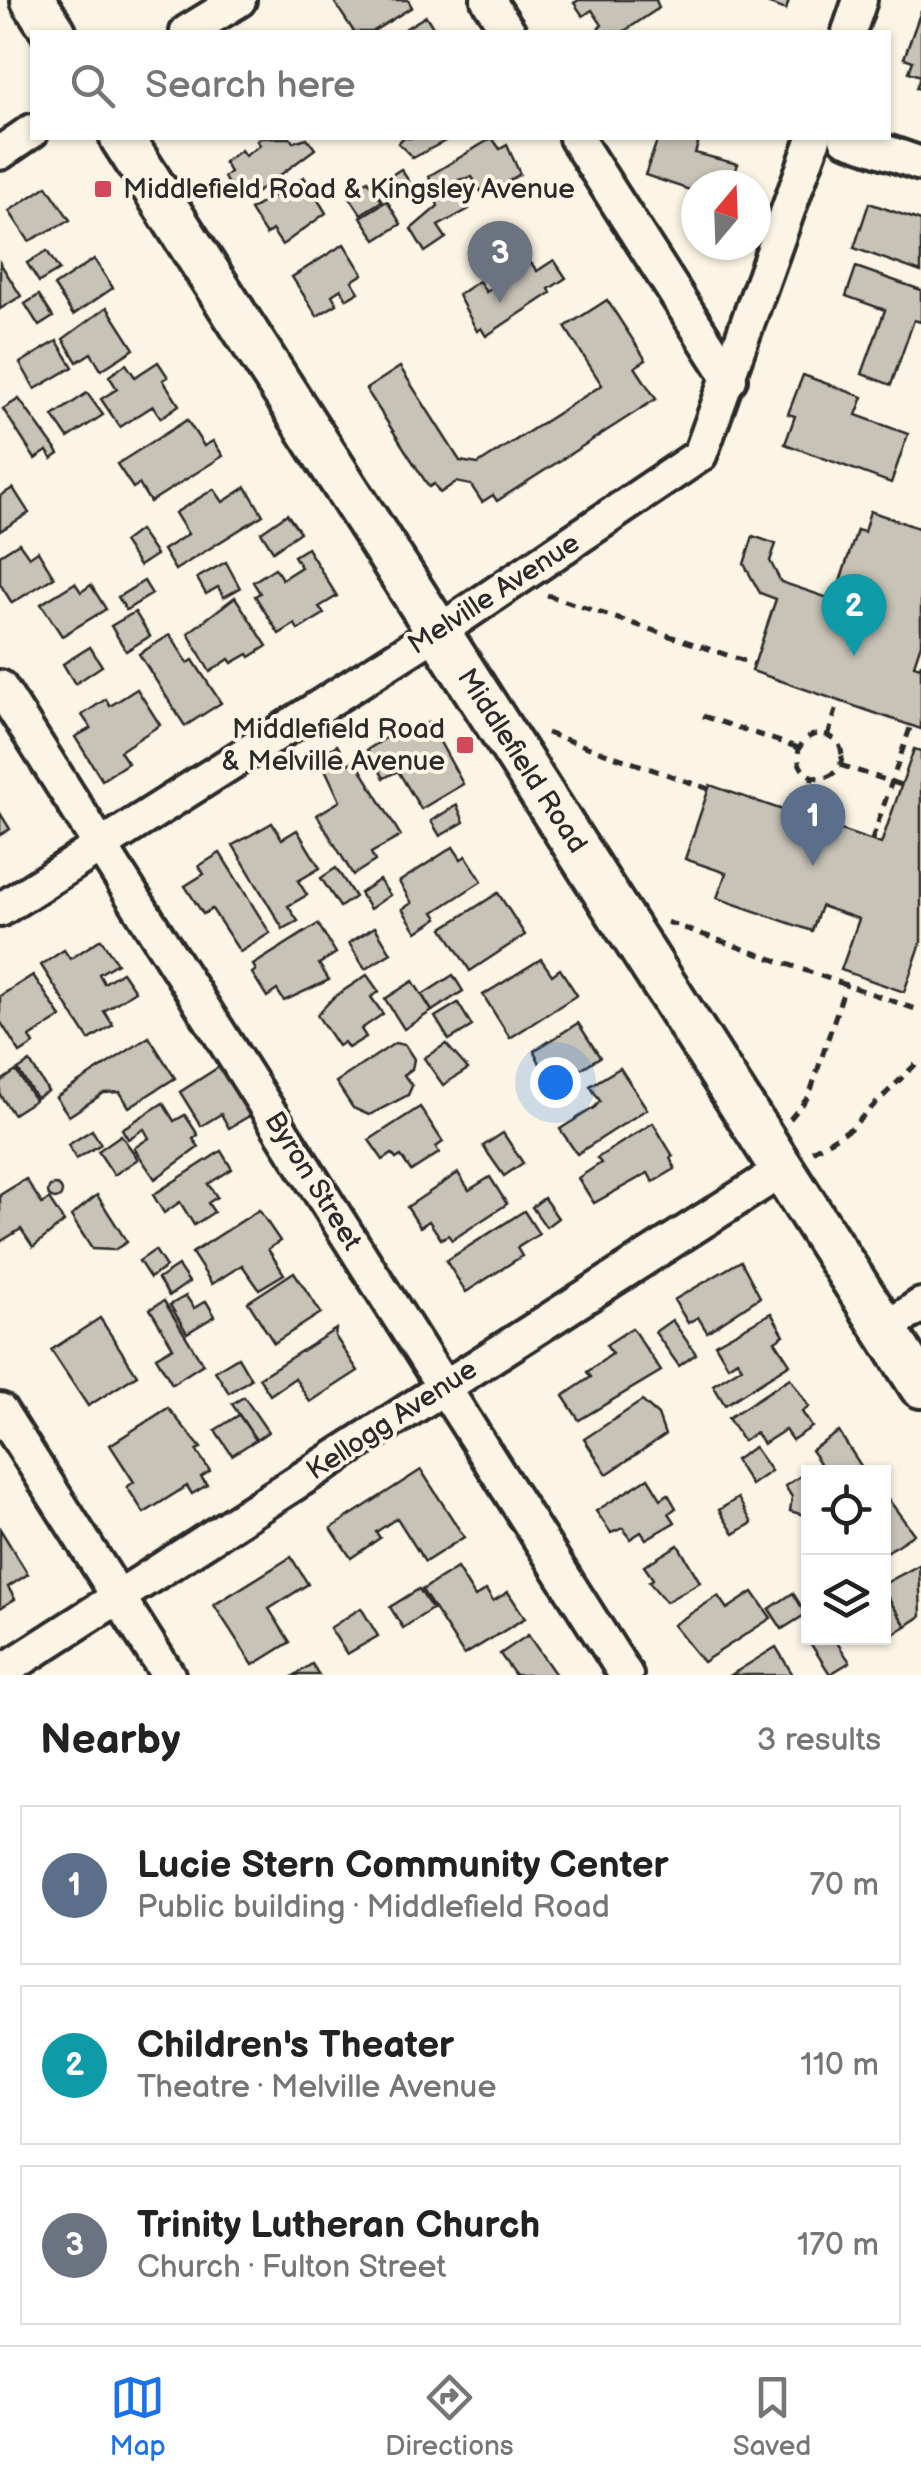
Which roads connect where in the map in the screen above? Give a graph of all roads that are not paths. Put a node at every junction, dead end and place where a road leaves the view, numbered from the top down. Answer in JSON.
{"nodes":[{"id":1,"x":34,"y":0,"type":"edge"},
{"id":2,"x":239,"y":0,"type":"edge"},
{"id":3,"x":488,"y":0,"type":"edge"},
{"id":4,"x":860,"y":0,"type":"edge"},
{"id":5,"x":53,"y":30,"type":"edge"},
{"id":6,"x":191,"y":30,"type":"edge"},
{"id":7,"x":508,"y":30,"type":"edge"},
{"id":8,"x":850,"y":30,"type":"edge"},
{"id":9,"x":30,"y":133,"type":"edge"},
{"id":10,"x":123,"y":140,"type":"edge"},
{"id":11,"x":577,"y":140,"type":"edge"},
{"id":12,"x":813,"y":140,"type":"edge"},
{"id":13,"x":852,"y":140,"type":"edge"},
{"id":14,"x":0,"y":153,"type":"edge"},
{"id":15,"x":921,"y":164,"type":"edge"},
{"id":16,"x":730,"y":379,"type":"junction"},
{"id":17,"x":438,"y":631,"type":"junction"},
{"id":18,"x":0,"y":687,"type":"edge"},
{"id":19,"x":102,"y":845,"type":"junction"},
{"id":20,"x":0,"y":910,"type":"edge"},
{"id":21,"x":773,"y":1152,"type":"junction"},
{"id":22,"x":921,"y":1305,"type":"edge"},
{"id":23,"x":885,"y":1328,"type":"junction"},
{"id":24,"x":921,"y":1386,"type":"edge"},
{"id":25,"x":442,"y":1388,"type":"junction"},
{"id":26,"x":0,"y":1410,"type":"edge"},
{"id":27,"x":119,"y":1598,"type":"junction"},
{"id":28,"x":0,"y":1673,"type":"edge"},
{"id":29,"x":168,"y":1675,"type":"edge"},
{"id":30,"x":626,"y":1675,"type":"edge"}],
"edges":[{"from":1,"to":5,"type":"main road"},
{"from":2,"to":6,"type":"street"},
{"from":3,"to":7,"type":"street"},
{"from":4,"to":8,"type":"street"},
{"from":9,"to":14,"type":"street"},
{"from":10,"to":17,"type":"main road","name":"Middlefield Road"},
{"from":11,"to":16,"type":"street"},
{"from":12,"to":16,"type":"street","name":"Melville Avenue"},
{"from":13,"to":15,"type":"street"},
{"from":16,"to":17,"type":"street","name":"Melville Avenue"},
{"from":17,"to":19,"type":"street","name":"Melville Avenue"},
{"from":17,"to":21,"type":"main road","name":"Middlefield Road"},
{"from":18,"to":19,"type":"street","name":"Byron Street"},
{"from":19,"to":20,"type":"street","name":"Melville Avenue"},
{"from":19,"to":25,"type":"street","name":"Byron Street"},
{"from":21,"to":23,"type":"main road","name":"Middlefield Road"},
{"from":21,"to":25,"type":"street","name":"Kellogg Avenue"},
{"from":22,"to":23,"type":"street"},
{"from":23,"to":24,"type":"main road","name":"Middlefield Road"},
{"from":25,"to":27,"type":"street","name":"Kellogg Avenue"},
{"from":25,"to":30,"type":"street","name":"Byron Street"},
{"from":26,"to":27,"type":"street"},
{"from":27,"to":28,"type":"street","name":"Kellogg Avenue"},
{"from":27,"to":29,"type":"street"}]}
